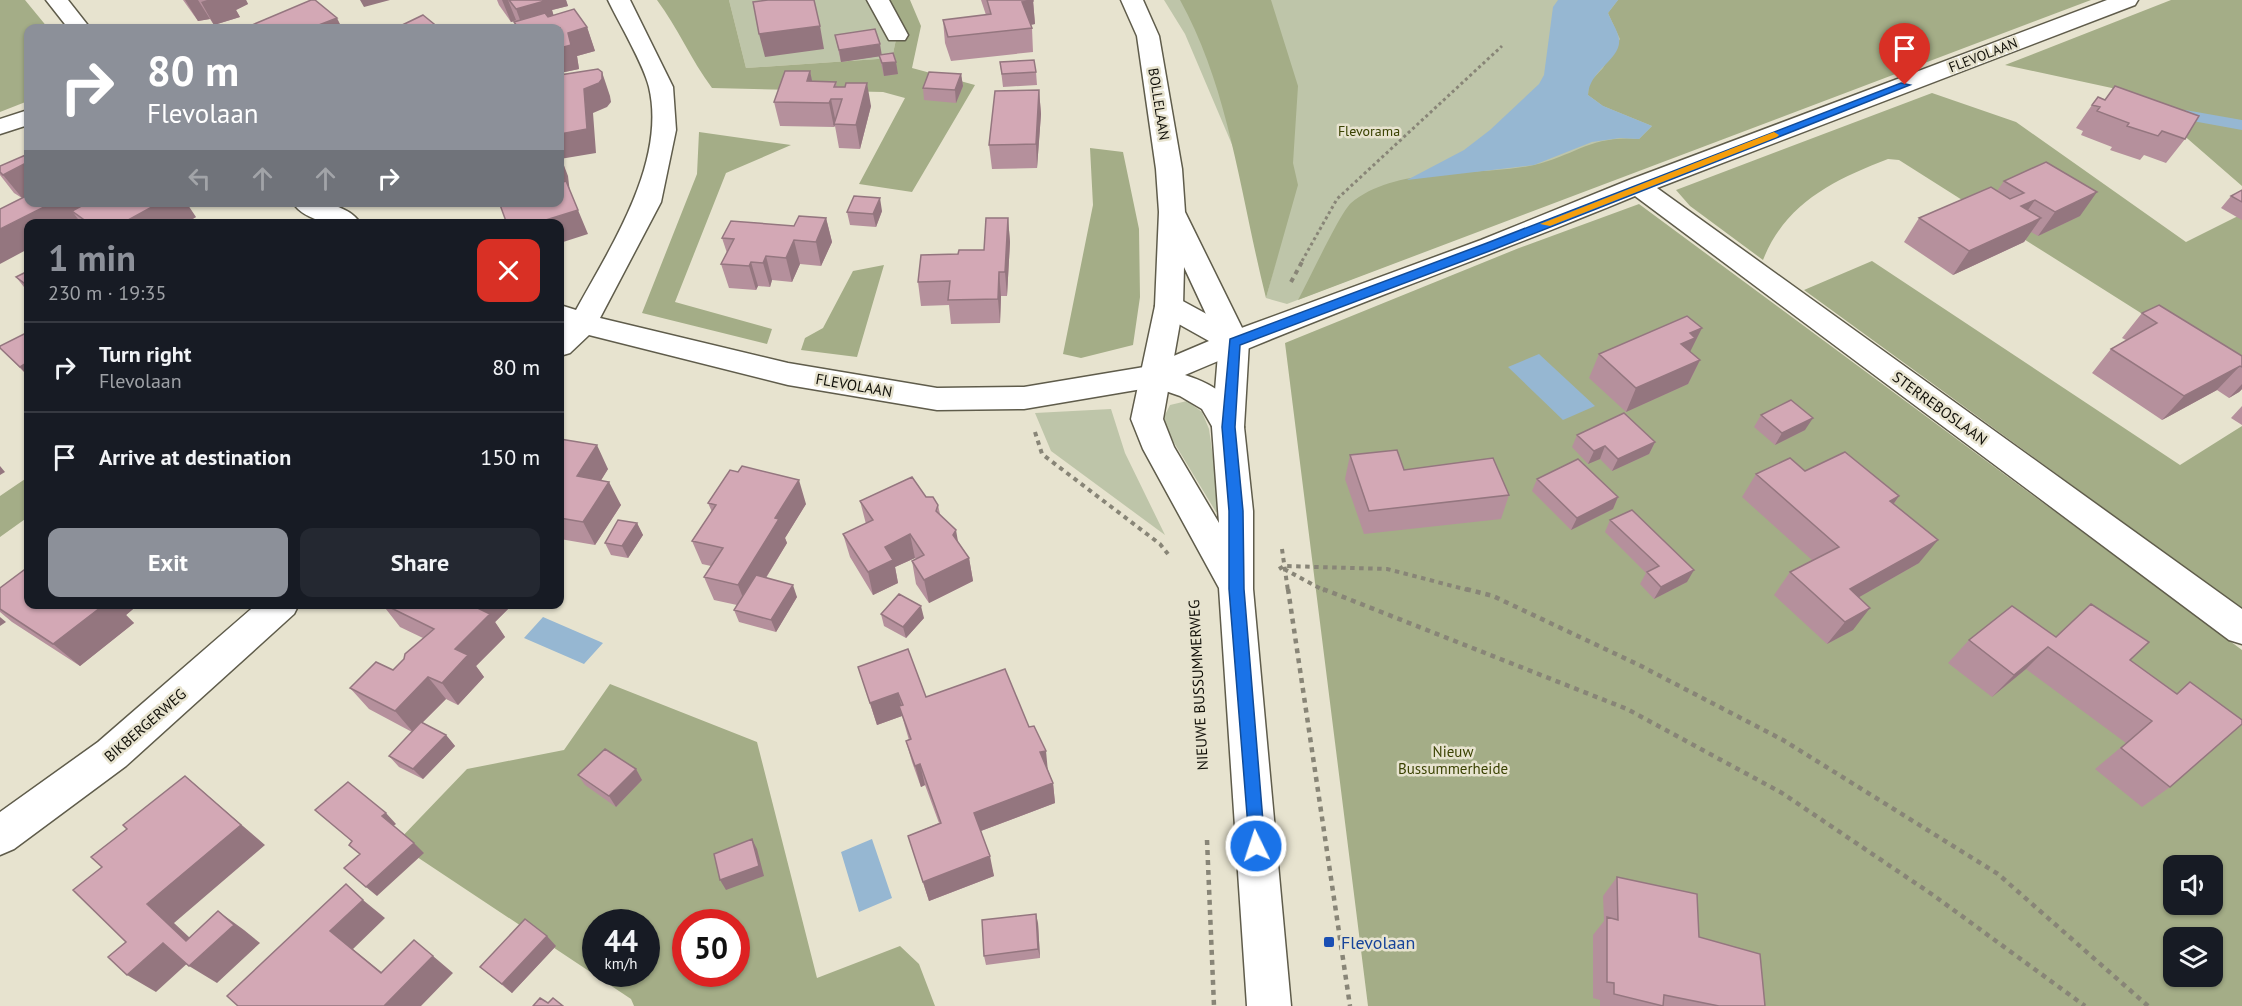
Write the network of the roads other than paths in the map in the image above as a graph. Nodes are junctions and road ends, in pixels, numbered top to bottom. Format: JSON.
{"nodes":[{"id":1,"x":57,"y":0,"type":"edge"},
{"id":2,"x":878,"y":0,"type":"edge"},
{"id":3,"x":1132,"y":0,"type":"edge"},
{"id":4,"x":2127,"y":0,"type":"edge"},
{"id":5,"x":621,"y":1,"type":"edge"},
{"id":6,"x":75,"y":24,"type":"edge"},
{"id":7,"x":897,"y":35,"type":"dead end"},
{"id":8,"x":24,"y":118,"type":"edge"},
{"id":9,"x":0,"y":127,"type":"edge"},
{"id":10,"x":1638,"y":186,"type":"junction"},
{"id":11,"x":315,"y":207,"type":"edge"},
{"id":12,"x":1172,"y":212,"type":"junction"},
{"id":13,"x":338,"y":219,"type":"edge"},
{"id":14,"x":1169,"y":306,"type":"junction"},
{"id":15,"x":571,"y":319,"type":"edge"},
{"id":16,"x":564,"y":336,"type":"edge"},
{"id":17,"x":1246,"y":337,"type":"junction"},
{"id":18,"x":1155,"y":376,"type":"junction"},
{"id":19,"x":1228,"y":427,"type":"junction"},
{"id":20,"x":1236,"y":589,"type":"junction"},
{"id":21,"x":276,"y":609,"type":"edge"},
{"id":22,"x":2242,"y":629,"type":"edge"},
{"id":23,"x":0,"y":836,"type":"edge"},
{"id":24,"x":1269,"y":1006,"type":"edge"}],
"edges":[{"from":1,"to":6,"type":"street"},
{"from":2,"to":7,"type":"street"},
{"from":3,"to":12,"type":"street","name":"BOLLELAAN"},
{"from":4,"to":10,"type":"street","name":"FLEVOLAAN"},
{"from":5,"to":15,"type":"street"},
{"from":8,"to":9,"type":"street"},
{"from":10,"to":17,"type":"street","name":"FLEVOLAAN"},
{"from":10,"to":22,"type":"street","name":"STERREBOSLAAN"},
{"from":11,"to":13,"type":"street"},
{"from":12,"to":14,"type":"street","name":"BOLLELAAN"},
{"from":12,"to":17,"type":"street","name":"BOLLELAAN"},
{"from":14,"to":17,"type":"street"},
{"from":14,"to":18,"type":"street","name":"BOLLELAAN"},
{"from":15,"to":16,"type":"street"},
{"from":15,"to":18,"type":"street","name":"FLEVOLAAN"},
{"from":17,"to":18,"type":"street","name":"FLEVOLAAN"},
{"from":17,"to":19,"type":"street"},
{"from":18,"to":19,"type":"street","name":"FLEVOLAAN"},
{"from":18,"to":20,"type":"street"},
{"from":19,"to":20,"type":"street"},
{"from":20,"to":24,"type":"street"},
{"from":21,"to":23,"type":"street","name":"BIKBERGERWEG"}]}
